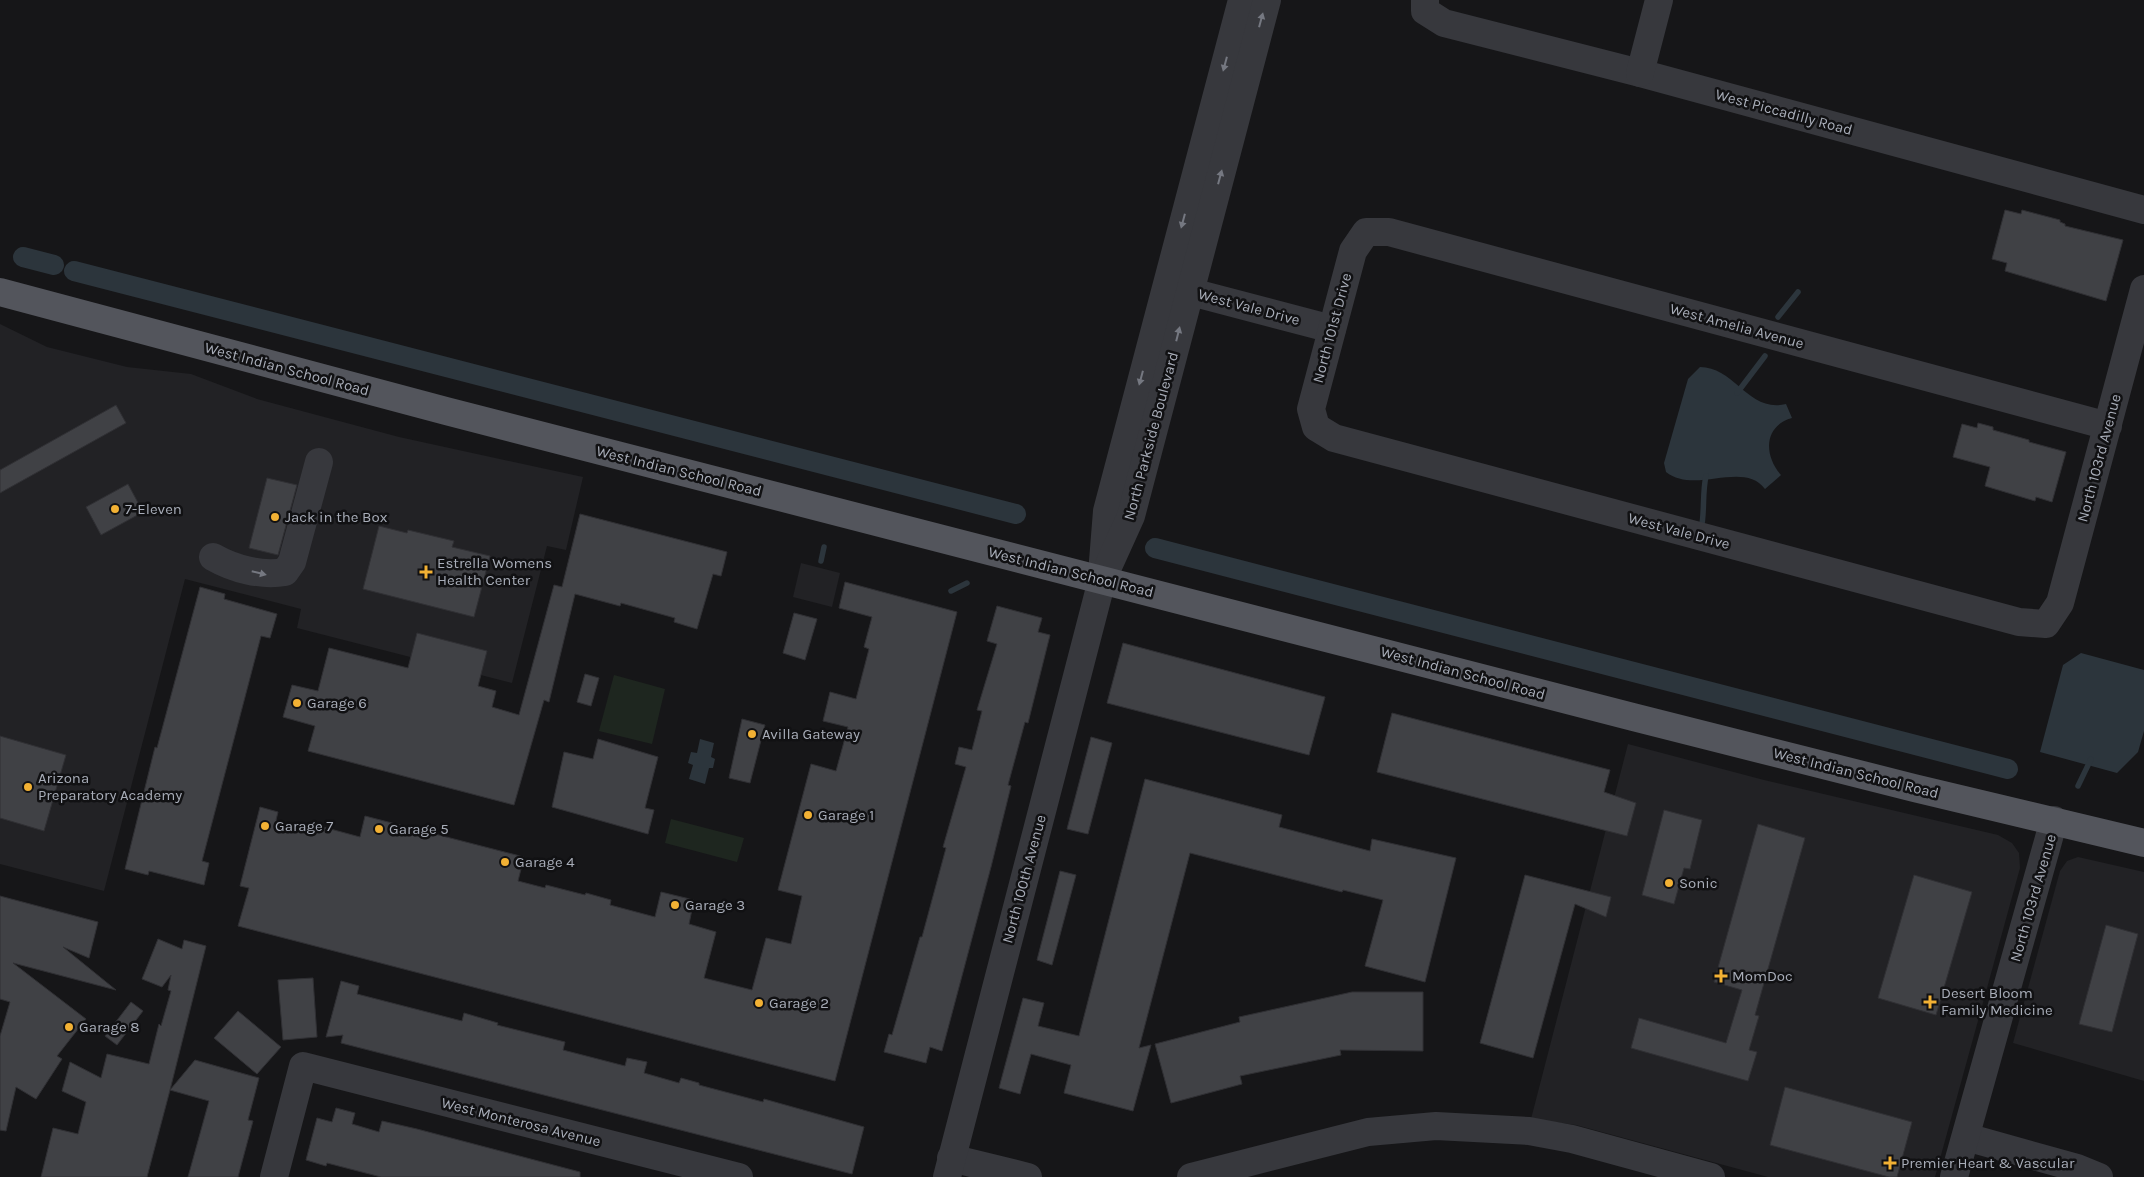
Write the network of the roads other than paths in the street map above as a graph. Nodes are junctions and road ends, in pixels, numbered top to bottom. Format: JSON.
{"nodes":[{"id":1,"x":1242,"y":0,"type":"edge"},
{"id":2,"x":1267,"y":0,"type":"edge"},
{"id":3,"x":1660,"y":0,"type":"edge"},
{"id":4,"x":1425,"y":5,"type":"edge"},
{"id":5,"x":1640,"y":73,"type":"junction"},
{"id":6,"x":2144,"y":210,"type":"edge"},
{"id":7,"x":1366,"y":232,"type":"joint"},
{"id":8,"x":1177,"y":288,"type":"junction"},
{"id":9,"x":2144,"y":289,"type":"edge"},
{"id":10,"x":0,"y":292,"type":"edge"},
{"id":11,"x":1332,"y":329,"type":"junction"},
{"id":12,"x":2108,"y":426,"type":"junction"},
{"id":13,"x":1316,"y":427,"type":"joint"},
{"id":14,"x":320,"y":462,"type":"dead end"},
{"id":15,"x":213,"y":558,"type":"dead end"},
{"id":16,"x":1102,"y":580,"type":"junction"},
{"id":17,"x":2046,"y":624,"type":"joint"},
{"id":18,"x":2054,"y":820,"type":"junction"},
{"id":19,"x":2144,"y":843,"type":"edge"},
{"id":20,"x":1966,"y":1137,"type":"junction"},
{"id":21,"x":949,"y":1168,"type":"edge"},
{"id":22,"x":274,"y":1177,"type":"edge"},
{"id":23,"x":739,"y":1177,"type":"edge"},
{"id":24,"x":1028,"y":1177,"type":"edge"},
{"id":25,"x":1191,"y":1177,"type":"edge"},
{"id":26,"x":1711,"y":1177,"type":"edge"},
{"id":27,"x":1954,"y":1177,"type":"edge"},
{"id":28,"x":2099,"y":1177,"type":"edge"}],
"edges":[{"from":1,"to":8,"type":"street","name":"North Parkside Boulevard","one_way":true},
{"from":8,"to":2,"type":"street","name":"North Parkside Boulevard","one_way":true},
{"from":3,"to":5,"type":"street"},
{"from":4,"to":5,"type":"street","name":"West Piccadilly Road"},
{"from":5,"to":6,"type":"street","name":"West Piccadilly Road"},
{"from":7,"to":11,"type":"street","name":"North 101st Drive"},
{"from":7,"to":12,"type":"street","name":"West Amelia Avenue"},
{"from":8,"to":11,"type":"street","name":"West Vale Drive"},
{"from":8,"to":16,"type":"street","name":"North Parkside Boulevard"},
{"from":9,"to":12,"type":"street","name":"North 103rd Avenue"},
{"from":10,"to":16,"type":"main road","name":"West Indian School Road"},
{"from":11,"to":13,"type":"street","name":"North 101st Drive"},
{"from":12,"to":17,"type":"street","name":"North 103rd Avenue"},
{"from":13,"to":17,"type":"street","name":"West Vale Drive"},
{"from":15,"to":14,"type":"street","one_way":true},
{"from":16,"to":18,"type":"main road","name":"West Indian School Road"},
{"from":16,"to":21,"type":"street","name":"North 100th Avenue"},
{"from":18,"to":19,"type":"main road","name":"West Indian School Road"},
{"from":18,"to":20,"type":"street","name":"North 103rd Avenue"},
{"from":20,"to":27,"type":"street","name":"North 103rd Avenue"},
{"from":20,"to":28,"type":"street"},
{"from":21,"to":24,"type":"street"},
{"from":22,"to":23,"type":"street","name":"West Monterosa Avenue"},
{"from":25,"to":26,"type":"street"}]}
